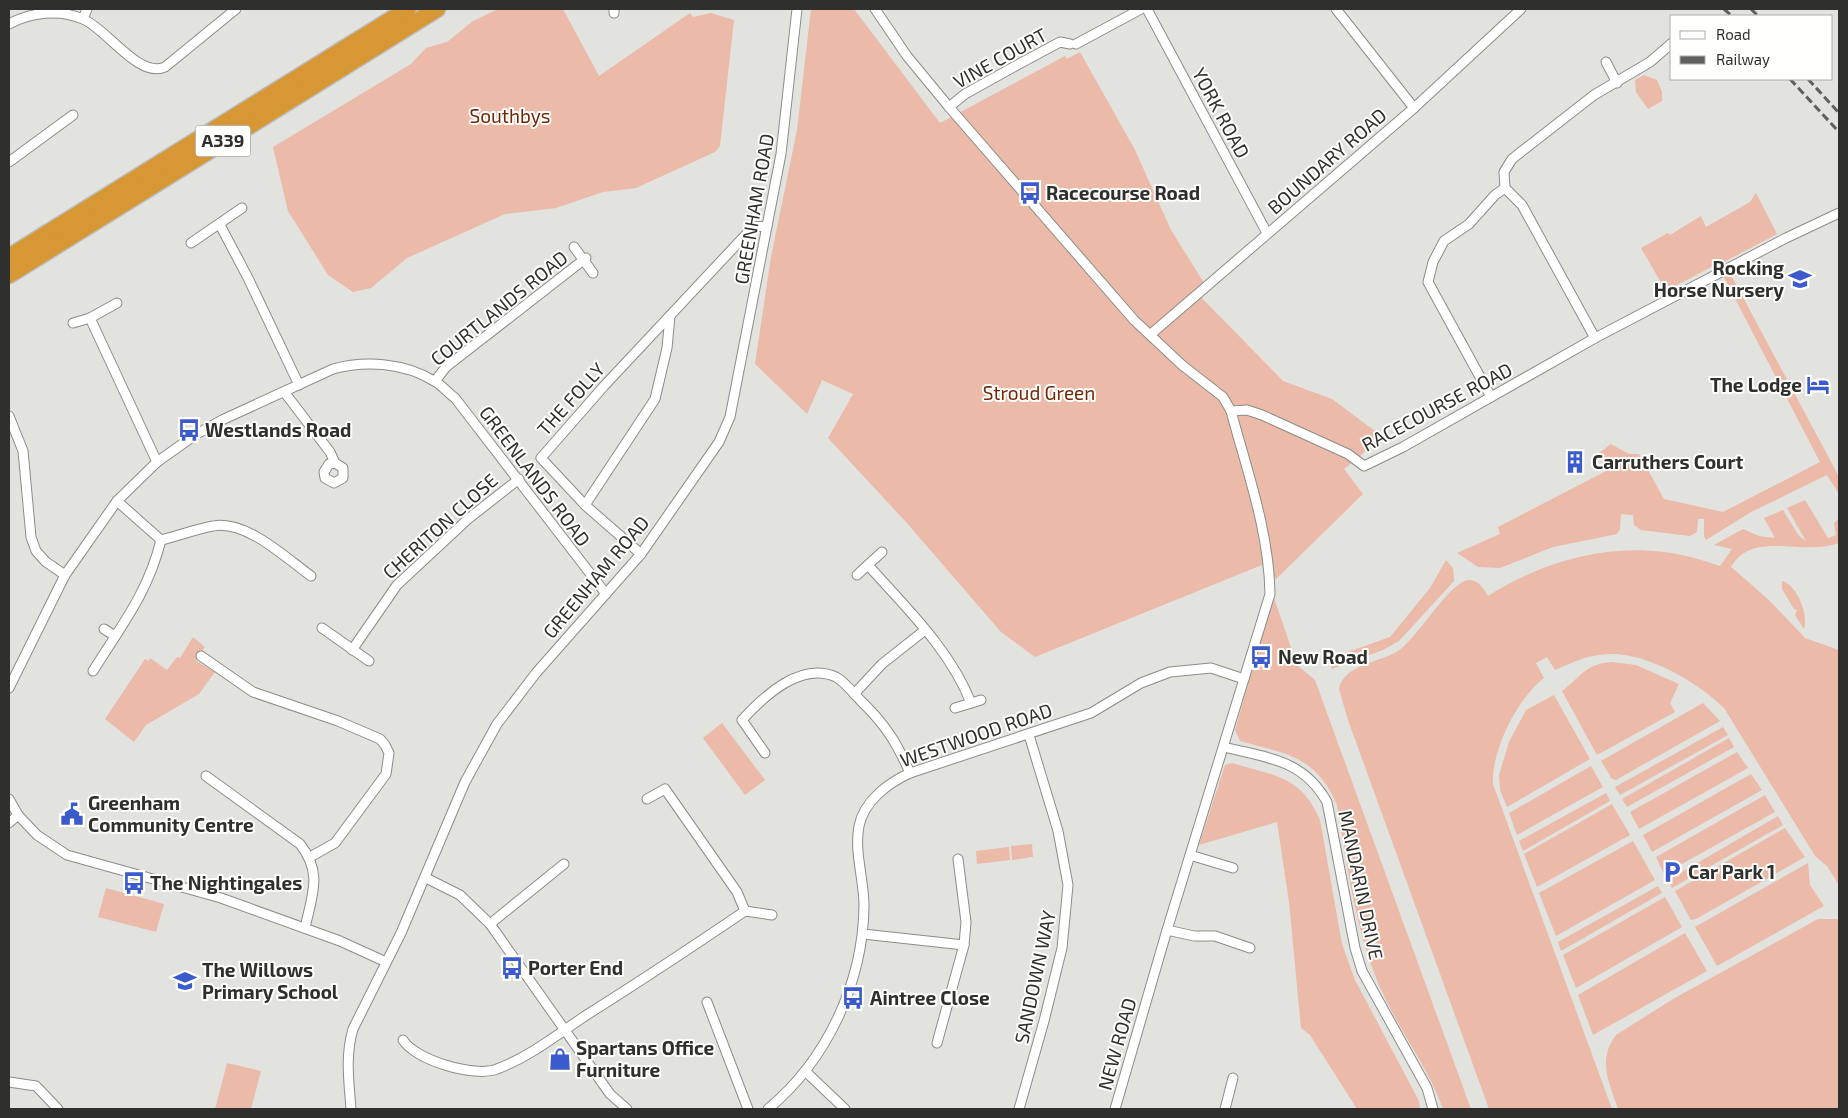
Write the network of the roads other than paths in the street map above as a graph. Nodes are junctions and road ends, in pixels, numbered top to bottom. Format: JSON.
{"nodes":[{"id":1,"x":87,"y":9,"type":"edge"},
{"id":2,"x":236,"y":9,"type":"edge"},
{"id":3,"x":408,"y":9,"type":"edge"},
{"id":4,"x":438,"y":9,"type":"edge"},
{"id":5,"x":797,"y":9,"type":"edge"},
{"id":6,"x":875,"y":9,"type":"edge"},
{"id":7,"x":1141,"y":9,"type":"edge"},
{"id":8,"x":1147,"y":9,"type":"edge"},
{"id":9,"x":1336,"y":9,"type":"edge"},
{"id":10,"x":1520,"y":9,"type":"edge"},
{"id":11,"x":83,"y":19,"type":"junction"},
{"id":12,"x":9,"y":24,"type":"edge"},
{"id":13,"x":1670,"y":45,"type":"edge"},
{"id":14,"x":1606,"y":62,"type":"dead end"},
{"id":15,"x":1617,"y":82,"type":"junction"},
{"id":16,"x":949,"y":107,"type":"junction"},
{"id":17,"x":1414,"y":108,"type":"junction"},
{"id":18,"x":73,"y":115,"type":"dead end"},
{"id":19,"x":9,"y":162,"type":"edge"},
{"id":20,"x":1506,"y":188,"type":"junction"},
{"id":21,"x":242,"y":208,"type":"dead end"},
{"id":22,"x":1839,"y":213,"type":"edge"},
{"id":23,"x":220,"y":225,"type":"junction"},
{"id":24,"x":767,"y":226,"type":"junction"},
{"id":25,"x":1267,"y":234,"type":"junction"},
{"id":26,"x":191,"y":243,"type":"dead end"},
{"id":27,"x":574,"y":247,"type":"dead end"},
{"id":28,"x":9,"y":257,"type":"edge"},
{"id":29,"x":585,"y":259,"type":"junction"},
{"id":30,"x":593,"y":273,"type":"dead end"},
{"id":31,"x":9,"y":275,"type":"edge"},
{"id":32,"x":117,"y":303,"type":"dead end"},
{"id":33,"x":670,"y":316,"type":"junction"},
{"id":34,"x":90,"y":318,"type":"junction"},
{"id":35,"x":74,"y":323,"type":"dead end"},
{"id":36,"x":1151,"y":334,"type":"junction"},
{"id":37,"x":1594,"y":338,"type":"junction"},
{"id":38,"x":435,"y":381,"type":"junction"},
{"id":39,"x":299,"y":386,"type":"junction"},
{"id":40,"x":285,"y":392,"type":"junction"},
{"id":41,"x":1491,"y":396,"type":"junction"},
{"id":42,"x":1231,"y":410,"type":"junction"},
{"id":43,"x":9,"y":416,"type":"edge"},
{"id":44,"x":157,"y":462,"type":"junction"},
{"id":45,"x":334,"y":462,"type":"dead end"},
{"id":46,"x":519,"y":479,"type":"junction"},
{"id":47,"x":117,"y":501,"type":"junction"},
{"id":48,"x":585,"y":505,"type":"junction"},
{"id":49,"x":161,"y":540,"type":"junction"},
{"id":50,"x":882,"y":552,"type":"dead end"},
{"id":51,"x":641,"y":554,"type":"junction"},
{"id":52,"x":868,"y":565,"type":"junction"},
{"id":53,"x":65,"y":575,"type":"junction"},
{"id":54,"x":857,"y":575,"type":"dead end"},
{"id":55,"x":311,"y":576,"type":"dead end"},
{"id":56,"x":606,"y":594,"type":"junction"},
{"id":57,"x":322,"y":628,"type":"dead end"},
{"id":58,"x":104,"y":629,"type":"dead end"},
{"id":59,"x":925,"y":630,"type":"junction"},
{"id":60,"x":115,"y":636,"type":"junction"},
{"id":61,"x":352,"y":650,"type":"junction"},
{"id":62,"x":201,"y":656,"type":"dead end"},
{"id":63,"x":369,"y":661,"type":"dead end"},
{"id":64,"x":93,"y":670,"type":"dead end"},
{"id":65,"x":1244,"y":679,"type":"junction"},
{"id":66,"x":9,"y":688,"type":"edge"},
{"id":67,"x":854,"y":694,"type":"junction"},
{"id":68,"x":982,"y":700,"type":"dead end"},
{"id":69,"x":971,"y":703,"type":"junction"},
{"id":70,"x":954,"y":708,"type":"dead end"},
{"id":71,"x":1029,"y":735,"type":"junction"},
{"id":72,"x":1224,"y":747,"type":"junction"},
{"id":73,"x":765,"y":753,"type":"dead end"},
{"id":74,"x":910,"y":773,"type":"junction"},
{"id":75,"x":206,"y":776,"type":"dead end"},
{"id":76,"x":9,"y":799,"type":"edge"},
{"id":77,"x":647,"y":799,"type":"dead end"},
{"id":78,"x":18,"y":814,"type":"junction"},
{"id":79,"x":9,"y":823,"type":"edge"},
{"id":80,"x":1190,"y":855,"type":"junction"},
{"id":81,"x":310,"y":857,"type":"junction"},
{"id":82,"x":958,"y":859,"type":"dead end"},
{"id":83,"x":564,"y":864,"type":"dead end"},
{"id":84,"x":1232,"y":868,"type":"dead end"},
{"id":85,"x":426,"y":878,"type":"junction"},
{"id":86,"x":745,"y":911,"type":"junction"},
{"id":87,"x":772,"y":915,"type":"dead end"},
{"id":88,"x":490,"y":924,"type":"junction"},
{"id":89,"x":305,"y":928,"type":"junction"},
{"id":90,"x":1167,"y":930,"type":"junction"},
{"id":91,"x":863,"y":934,"type":"junction"},
{"id":92,"x":964,"y":945,"type":"junction"},
{"id":93,"x":1250,"y":948,"type":"dead end"},
{"id":94,"x":386,"y":962,"type":"junction"},
{"id":95,"x":706,"y":1002,"type":"dead end"},
{"id":96,"x":566,"y":1029,"type":"junction"},
{"id":97,"x":403,"y":1040,"type":"dead end"},
{"id":98,"x":937,"y":1044,"type":"dead end"},
{"id":99,"x":805,"y":1071,"type":"junction"},
{"id":100,"x":1233,"y":1078,"type":"dead end"},
{"id":101,"x":9,"y":1082,"type":"edge"},
{"id":102,"x":58,"y":1109,"type":"edge"},
{"id":103,"x":351,"y":1109,"type":"edge"},
{"id":104,"x":627,"y":1109,"type":"edge"},
{"id":105,"x":748,"y":1109,"type":"edge"},
{"id":106,"x":768,"y":1109,"type":"edge"},
{"id":107,"x":845,"y":1109,"type":"edge"},
{"id":108,"x":1019,"y":1109,"type":"edge"},
{"id":109,"x":1115,"y":1109,"type":"edge"},
{"id":110,"x":1225,"y":1109,"type":"edge"},
{"id":111,"x":1433,"y":1109,"type":"edge"}],
"edges":[{"from":1,"to":11,"type":"street"},
{"from":2,"to":11,"type":"street"},
{"from":3,"to":28,"type":"highway","number":"A339"},
{"from":4,"to":31,"type":"highway","number":"A339"},
{"from":5,"to":24,"type":"street","name":"GREENHAM ROAD"},
{"from":6,"to":16,"type":"street"},
{"from":7,"to":16,"type":"street","name":"VINE COURT"},
{"from":8,"to":25,"type":"street","name":"YORK ROAD"},
{"from":9,"to":17,"type":"street"},
{"from":10,"to":17,"type":"street","name":"BOUNDARY ROAD"},
{"from":11,"to":12,"type":"street"},
{"from":13,"to":15,"type":"street"},
{"from":14,"to":15,"type":"street"},
{"from":15,"to":20,"type":"street"},
{"from":16,"to":36,"type":"street"},
{"from":17,"to":25,"type":"street","name":"BOUNDARY ROAD"},
{"from":18,"to":19,"type":"street"},
{"from":20,"to":37,"type":"street"},
{"from":20,"to":41,"type":"street"},
{"from":21,"to":23,"type":"street"},
{"from":22,"to":37,"type":"street","name":"RACECOURSE ROAD"},
{"from":23,"to":26,"type":"street"},
{"from":23,"to":39,"type":"street"},
{"from":24,"to":33,"type":"street","name":"THE FOLLY"},
{"from":24,"to":51,"type":"street","name":"GREENHAM ROAD"},
{"from":25,"to":36,"type":"street","name":"BOUNDARY ROAD"},
{"from":27,"to":29,"type":"street","name":"COURTLANDS ROAD"},
{"from":29,"to":30,"type":"street","name":"COURTLANDS ROAD"},
{"from":29,"to":38,"type":"street","name":"COURTLANDS ROAD"},
{"from":32,"to":34,"type":"street"},
{"from":33,"to":48,"type":"street"},
{"from":33,"to":48,"type":"street","name":"THE FOLLY"},
{"from":34,"to":35,"type":"street"},
{"from":34,"to":44,"type":"street"},
{"from":36,"to":42,"type":"street"},
{"from":37,"to":41,"type":"street","name":"RACECOURSE ROAD"},
{"from":38,"to":39,"type":"street"},
{"from":38,"to":46,"type":"street","name":"GREENLANDS ROAD"},
{"from":39,"to":40,"type":"street"},
{"from":40,"to":44,"type":"street"},
{"from":40,"to":45,"type":"street"},
{"from":41,"to":42,"type":"street","name":"RACECOURSE ROAD"},
{"from":42,"to":65,"type":"street","name":"NEW ROAD"},
{"from":43,"to":53,"type":"street"},
{"from":44,"to":47,"type":"street"},
{"from":46,"to":56,"type":"street","name":"GREENLANDS ROAD"},
{"from":46,"to":61,"type":"street","name":"CHERITON CLOSE"},
{"from":47,"to":49,"type":"street"},
{"from":47,"to":53,"type":"street"},
{"from":48,"to":51,"type":"street","name":"THE FOLLY"},
{"from":49,"to":55,"type":"street"},
{"from":49,"to":60,"type":"street"},
{"from":50,"to":52,"type":"street"},
{"from":51,"to":56,"type":"street","name":"GREENHAM ROAD"},
{"from":52,"to":54,"type":"street"},
{"from":52,"to":59,"type":"street"},
{"from":53,"to":66,"type":"street"},
{"from":56,"to":85,"type":"street","name":"GREENHAM ROAD"},
{"from":57,"to":61,"type":"street"},
{"from":58,"to":60,"type":"street"},
{"from":59,"to":67,"type":"street"},
{"from":59,"to":69,"type":"street"},
{"from":60,"to":64,"type":"street"},
{"from":61,"to":63,"type":"street"},
{"from":62,"to":81,"type":"street"},
{"from":65,"to":71,"type":"street","name":"WESTWOOD ROAD"},
{"from":65,"to":72,"type":"street","name":"NEW ROAD"},
{"from":67,"to":73,"type":"street"},
{"from":67,"to":74,"type":"street"},
{"from":68,"to":69,"type":"street"},
{"from":69,"to":70,"type":"street"},
{"from":71,"to":74,"type":"street","name":"WESTWOOD ROAD"},
{"from":71,"to":108,"type":"street","name":"SANDOWN WAY"},
{"from":72,"to":80,"type":"street","name":"NEW ROAD"},
{"from":72,"to":111,"type":"street","name":"MANDARIN DRIVE"},
{"from":74,"to":91,"type":"street","name":"WESTWOOD ROAD"},
{"from":75,"to":81,"type":"street"},
{"from":76,"to":78,"type":"street"},
{"from":77,"to":86,"type":"street"},
{"from":78,"to":79,"type":"street"},
{"from":78,"to":89,"type":"street"},
{"from":80,"to":84,"type":"street"},
{"from":80,"to":90,"type":"street","name":"NEW ROAD"},
{"from":81,"to":89,"type":"street"},
{"from":82,"to":92,"type":"street"},
{"from":83,"to":88,"type":"street"},
{"from":85,"to":88,"type":"street"},
{"from":85,"to":94,"type":"street","name":"GREENHAM ROAD"},
{"from":86,"to":87,"type":"street"},
{"from":86,"to":96,"type":"street"},
{"from":88,"to":96,"type":"street"},
{"from":89,"to":94,"type":"street"},
{"from":90,"to":93,"type":"street"},
{"from":90,"to":109,"type":"street","name":"NEW ROAD"},
{"from":91,"to":92,"type":"street"},
{"from":91,"to":99,"type":"street","name":"WESTWOOD ROAD"},
{"from":92,"to":98,"type":"street"},
{"from":94,"to":103,"type":"street","name":"GREENHAM ROAD"},
{"from":95,"to":105,"type":"street"},
{"from":96,"to":97,"type":"street"},
{"from":96,"to":104,"type":"street"},
{"from":99,"to":106,"type":"street","name":"WESTWOOD ROAD"},
{"from":99,"to":107,"type":"street"},
{"from":100,"to":110,"type":"street"},
{"from":101,"to":102,"type":"street"}]}
